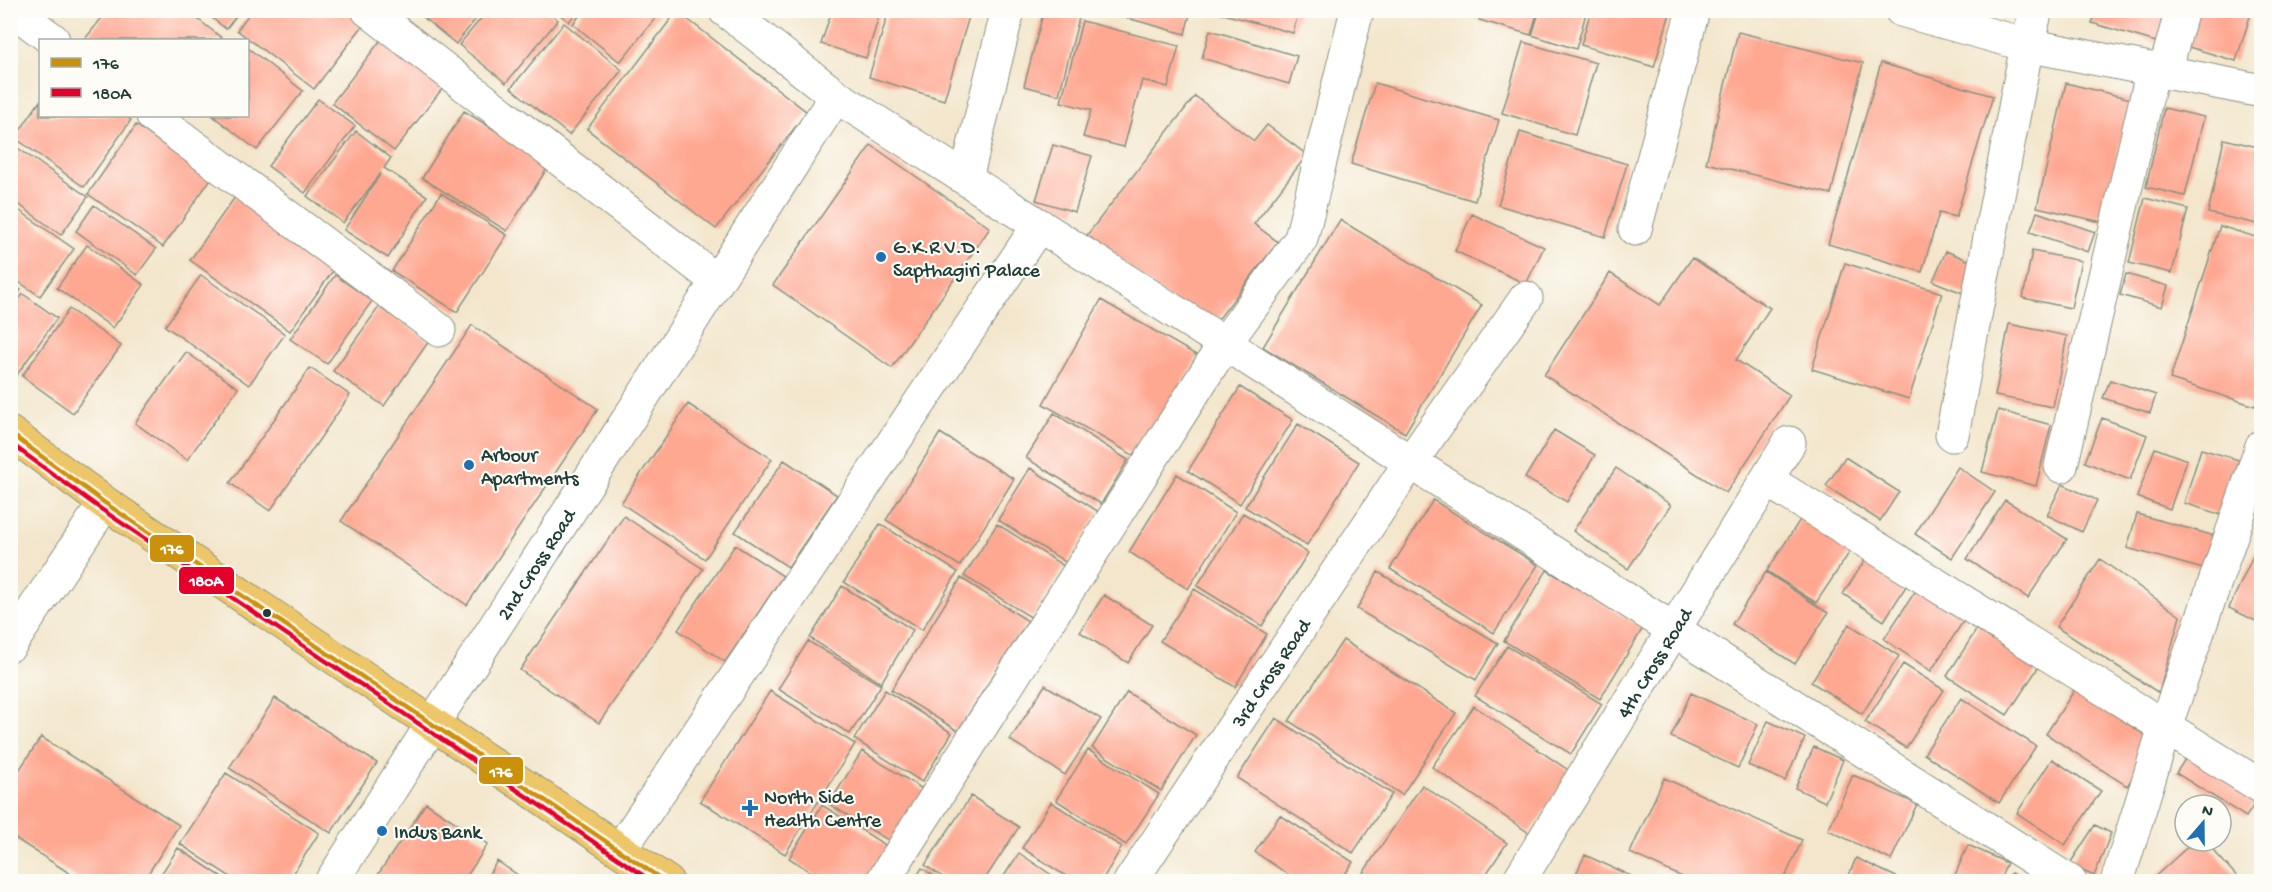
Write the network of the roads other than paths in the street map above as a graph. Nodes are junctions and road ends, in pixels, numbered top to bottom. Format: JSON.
{"nodes":[{"id":1,"x":368,"y":10,"type":"edge"},
{"id":2,"x":725,"y":10,"type":"edge"},
{"id":3,"x":1008,"y":10,"type":"edge"},
{"id":4,"x":1357,"y":10,"type":"edge"},
{"id":5,"x":1693,"y":10,"type":"edge"},
{"id":6,"x":1901,"y":10,"type":"edge"},
{"id":7,"x":2036,"y":10,"type":"edge"},
{"id":8,"x":2182,"y":10,"type":"edge"},
{"id":9,"x":16,"y":16,"type":"edge"},
{"id":10,"x":51,"y":39,"type":"edge"},
{"id":11,"x":2027,"y":45,"type":"junction"},
{"id":12,"x":2159,"y":70,"type":"junction"},
{"id":13,"x":2262,"y":92,"type":"edge"},
{"id":14,"x":836,"y":96,"type":"junction"},
{"id":15,"x":154,"y":117,"type":"edge"},
{"id":16,"x":966,"y":178,"type":"junction"},
{"id":17,"x":1039,"y":225,"type":"junction"},
{"id":18,"x":1635,"y":229,"type":"dead end"},
{"id":19,"x":717,"y":281,"type":"junction"},
{"id":20,"x":1526,"y":298,"type":"dead end"},
{"id":21,"x":439,"y":330,"type":"dead end"},
{"id":22,"x":1225,"y":343,"type":"junction"},
{"id":23,"x":10,"y":433,"type":"edge"},
{"id":24,"x":1952,"y":435,"type":"dead end"},
{"id":25,"x":1789,"y":443,"type":"dead end"},
{"id":26,"x":2262,"y":446,"type":"edge"},
{"id":27,"x":1410,"y":463,"type":"junction"},
{"id":28,"x":2061,"y":466,"type":"dead end"},
{"id":29,"x":1767,"y":480,"type":"junction"},
{"id":30,"x":105,"y":502,"type":"junction"},
{"id":31,"x":1674,"y":629,"type":"junction"},
{"id":32,"x":10,"y":645,"type":"edge"},
{"id":33,"x":433,"y":723,"type":"junction"},
{"id":34,"x":2165,"y":727,"type":"junction"},
{"id":35,"x":2262,"y":787,"type":"edge"},
{"id":36,"x":620,"y":850,"type":"junction"},
{"id":37,"x":332,"y":882,"type":"edge"},
{"id":38,"x":667,"y":882,"type":"edge"},
{"id":39,"x":882,"y":882,"type":"edge"},
{"id":40,"x":1131,"y":882,"type":"edge"},
{"id":41,"x":1518,"y":882,"type":"edge"},
{"id":42,"x":2070,"y":882,"type":"edge"},
{"id":43,"x":2117,"y":882,"type":"edge"}],
"edges":[{"from":1,"to":19,"type":"street"},
{"from":2,"to":14,"type":"street"},
{"from":3,"to":16,"type":"street"},
{"from":4,"to":22,"type":"street"},
{"from":5,"to":18,"type":"street"},
{"from":6,"to":11,"type":"street"},
{"from":7,"to":11,"type":"street"},
{"from":8,"to":12,"type":"street"},
{"from":9,"to":10,"type":"street"},
{"from":11,"to":12,"type":"street"},
{"from":11,"to":24,"type":"street"},
{"from":12,"to":13,"type":"street"},
{"from":12,"to":28,"type":"street"},
{"from":14,"to":16,"type":"street"},
{"from":14,"to":19,"type":"street","name":"2nd Cross Road"},
{"from":15,"to":21,"type":"street"},
{"from":16,"to":17,"type":"street"},
{"from":17,"to":22,"type":"street"},
{"from":17,"to":36,"type":"street"},
{"from":19,"to":33,"type":"street","name":"2nd Cross Road"},
{"from":20,"to":27,"type":"street","name":"3rd Cross Road"},
{"from":22,"to":27,"type":"street"},
{"from":22,"to":39,"type":"street"},
{"from":23,"to":30,"type":"main road"},
{"from":25,"to":29,"type":"street","name":"4th Cross Road"},
{"from":26,"to":34,"type":"street"},
{"from":27,"to":31,"type":"street"},
{"from":27,"to":40,"type":"street","name":"3rd Cross Road"},
{"from":29,"to":31,"type":"street","name":"4th Cross Road"},
{"from":29,"to":34,"type":"street"},
{"from":30,"to":32,"type":"street"},
{"from":30,"to":33,"type":"main road"},
{"from":31,"to":41,"type":"street","name":"4th Cross Road"},
{"from":31,"to":42,"type":"street"},
{"from":33,"to":36,"type":"main road"},
{"from":33,"to":37,"type":"street","name":"2nd Cross Road"},
{"from":34,"to":35,"type":"street"},
{"from":34,"to":43,"type":"street"},
{"from":36,"to":38,"type":"main road"}]}
